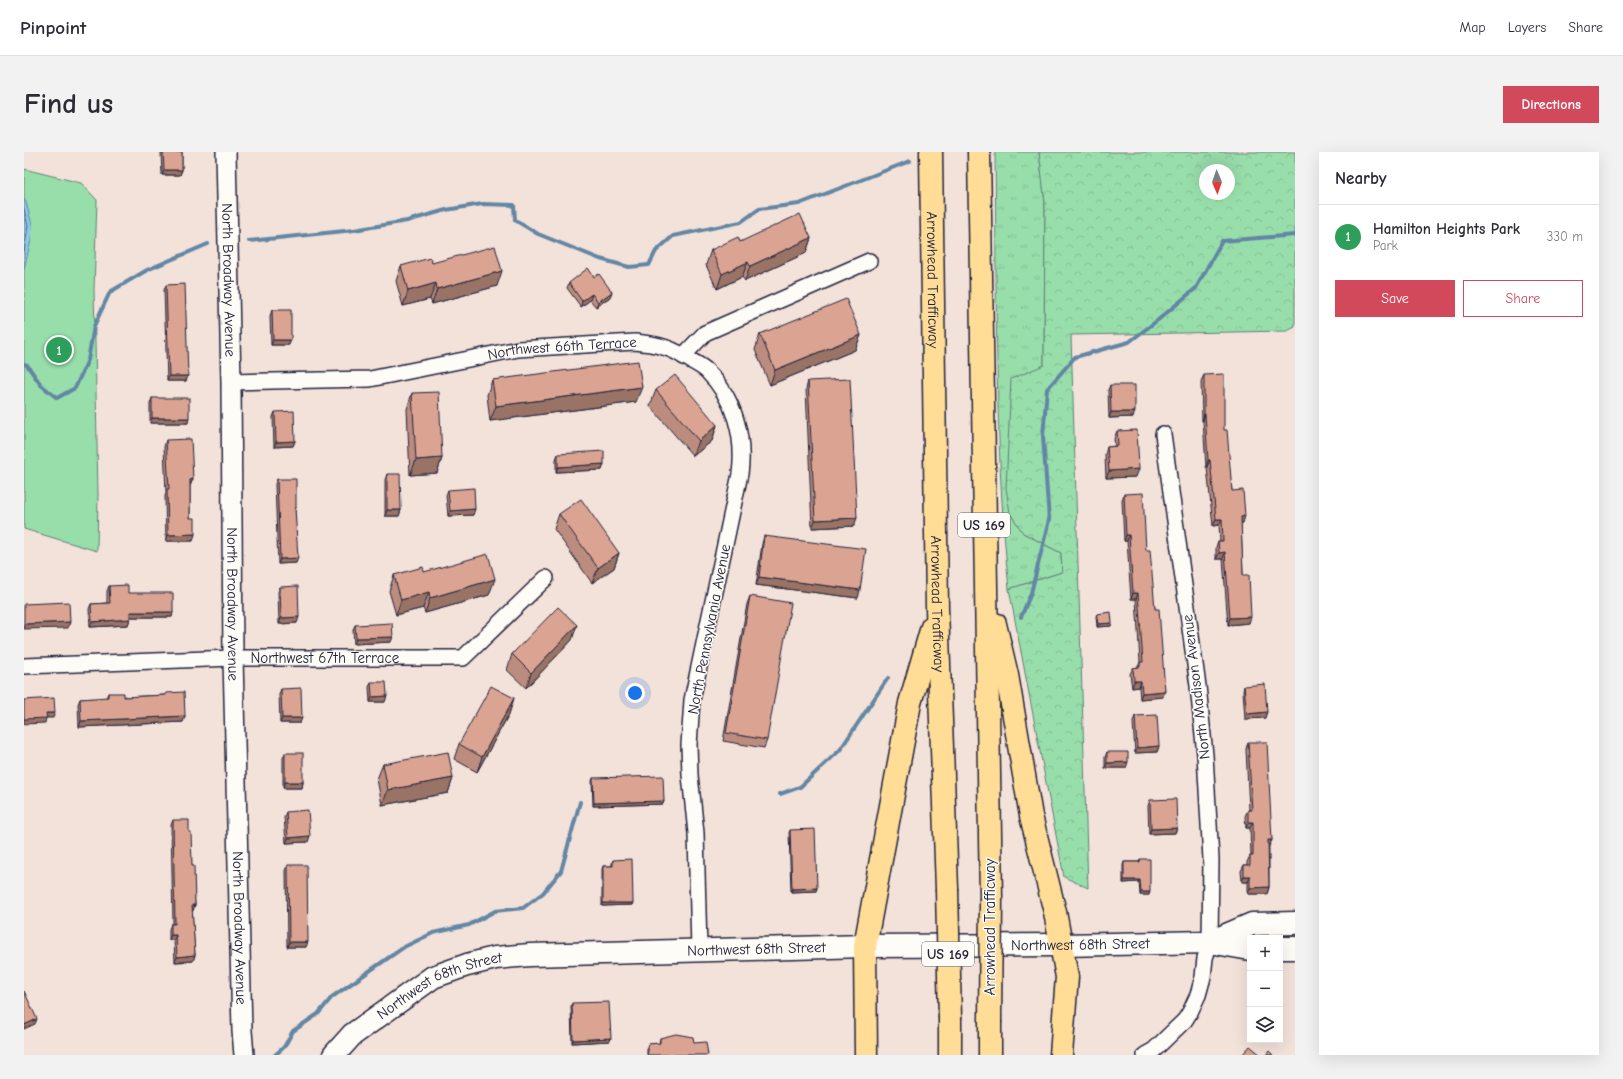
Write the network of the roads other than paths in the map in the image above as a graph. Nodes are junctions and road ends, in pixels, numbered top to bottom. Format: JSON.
{"nodes":[{"id":1,"x":226,"y":152,"type":"edge"},
{"id":2,"x":931,"y":152,"type":"edge"},
{"id":3,"x":979,"y":152,"type":"edge"},
{"id":4,"x":869,"y":261,"type":"dead end"},
{"id":5,"x":683,"y":356,"type":"junction"},
{"id":6,"x":231,"y":382,"type":"junction"},
{"id":7,"x":1163,"y":434,"type":"dead end"},
{"id":8,"x":546,"y":578,"type":"dead end"},
{"id":9,"x":985,"y":578,"type":"junction"},
{"id":10,"x":937,"y":608,"type":"junction"},
{"id":11,"x":233,"y":658,"type":"junction"},
{"id":12,"x":24,"y":666,"type":"edge"},
{"id":13,"x":1295,"y":923,"type":"edge"},
{"id":14,"x":1210,"y":942,"type":"junction"},
{"id":15,"x":1062,"y":945,"type":"junction"},
{"id":16,"x":865,"y":946,"type":"junction"},
{"id":17,"x":1247,"y":948,"type":"edge"},
{"id":18,"x":1283,"y":948,"type":"edge"},
{"id":19,"x":1295,"y":948,"type":"edge"},
{"id":20,"x":699,"y":950,"type":"junction"},
{"id":21,"x":244,"y":1055,"type":"edge"},
{"id":22,"x":334,"y":1055,"type":"edge"},
{"id":23,"x":866,"y":1055,"type":"edge"},
{"id":24,"x":950,"y":1055,"type":"edge"},
{"id":25,"x":990,"y":1055,"type":"edge"},
{"id":26,"x":1060,"y":1055,"type":"edge"},
{"id":27,"x":1145,"y":1055,"type":"edge"}],
"edges":[{"from":1,"to":6,"type":"street","name":"North Broadway Avenue"},
{"from":2,"to":10,"type":"highway","name":"Arrowhead Trafficway","number":"US 169"},
{"from":3,"to":9,"type":"highway","name":"Arrowhead Trafficway","number":"US 169"},
{"from":4,"to":5,"type":"street"},
{"from":5,"to":6,"type":"street","name":"Northwest 66th Terrace"},
{"from":5,"to":20,"type":"street","name":"North Pennsylvania Avenue"},
{"from":6,"to":11,"type":"street","name":"North Broadway Avenue"},
{"from":7,"to":14,"type":"street","name":"North Madison Avenue"},
{"from":8,"to":11,"type":"street","name":"Northwest 67th Terrace"},
{"from":9,"to":15,"type":"highway"},
{"from":9,"to":25,"type":"highway","name":"Arrowhead Trafficway","number":"US 169","bridge":true},
{"from":10,"to":16,"type":"highway"},
{"from":10,"to":24,"type":"highway","name":"Arrowhead Trafficway","number":"US 169","bridge":true},
{"from":11,"to":12,"type":"street","name":"Northwest 67th Terrace"},
{"from":11,"to":21,"type":"street","name":"North Broadway Avenue"},
{"from":13,"to":14,"type":"main road","name":"Northwest 68th Street"},
{"from":14,"to":15,"type":"main road","name":"Northwest 68th Street"},
{"from":14,"to":17,"type":"main road","name":"Northwest 68th Street"},
{"from":14,"to":27,"type":"street","name":"North Madison Avenue"},
{"from":15,"to":16,"type":"main road","name":"Northwest 68th Street"},
{"from":15,"to":26,"type":"highway"},
{"from":16,"to":20,"type":"main road","name":"Northwest 68th Street"},
{"from":16,"to":23,"type":"highway"},
{"from":18,"to":19,"type":"main road"},
{"from":20,"to":22,"type":"main road","name":"Northwest 68th Street"}]}
